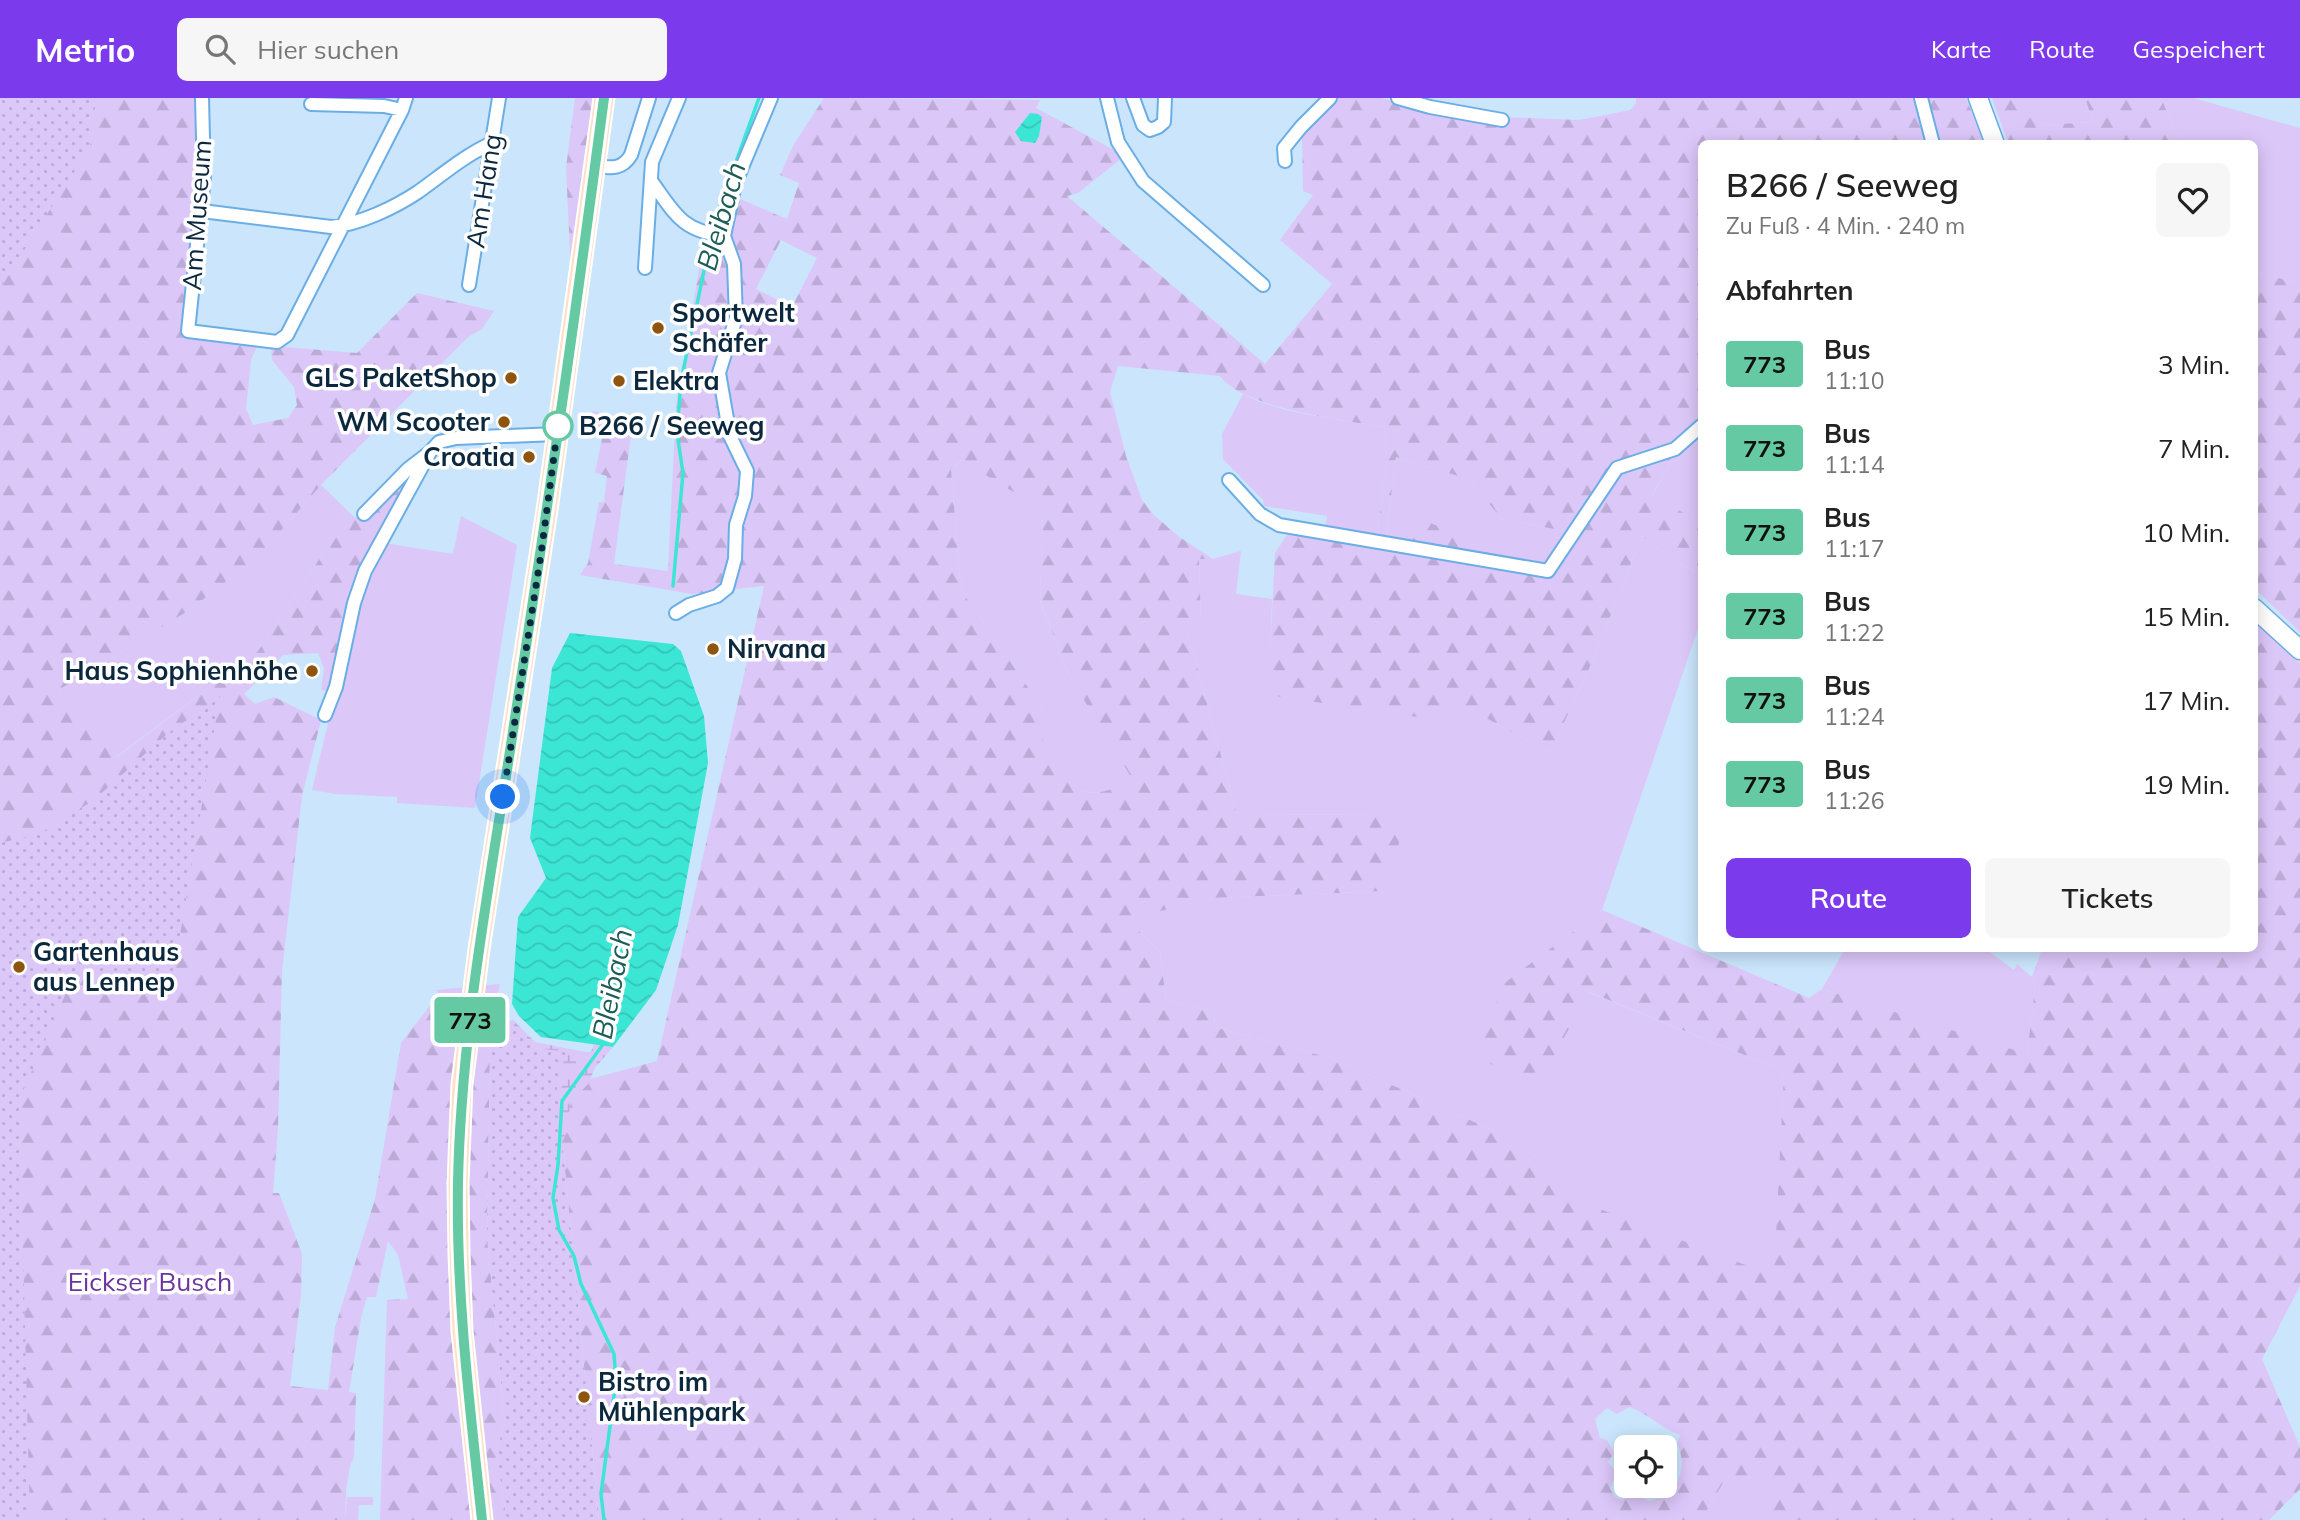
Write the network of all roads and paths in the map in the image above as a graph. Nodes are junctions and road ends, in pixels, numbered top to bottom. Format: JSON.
{"nodes":[{"id":1,"x":201,"y":98,"type":"edge"},
{"id":2,"x":499,"y":98,"type":"edge"},
{"id":3,"x":604,"y":98,"type":"edge"},
{"id":4,"x":649,"y":98,"type":"edge"},
{"id":5,"x":679,"y":98,"type":"edge"},
{"id":6,"x":771,"y":98,"type":"edge"},
{"id":7,"x":1107,"y":98,"type":"edge"},
{"id":8,"x":1133,"y":98,"type":"edge"},
{"id":9,"x":1165,"y":98,"type":"edge"},
{"id":10,"x":1330,"y":98,"type":"edge"},
{"id":11,"x":1398,"y":98,"type":"edge"},
{"id":12,"x":1921,"y":98,"type":"edge"},
{"id":13,"x":1978,"y":98,"type":"edge"},
{"id":14,"x":311,"y":104,"type":"dead end"},
{"id":15,"x":404,"y":104,"type":"edge"},
{"id":16,"x":1502,"y":120,"type":"dead end"},
{"id":17,"x":1933,"y":140,"type":"edge"},
{"id":18,"x":1994,"y":140,"type":"edge"},
{"id":19,"x":492,"y":143,"type":"junction"},
{"id":20,"x":1285,"y":161,"type":"dead end"},
{"id":21,"x":595,"y":166,"type":"junction"},
{"id":22,"x":652,"y":182,"type":"junction"},
{"id":23,"x":210,"y":212,"type":"dead end"},
{"id":24,"x":344,"y":226,"type":"junction"},
{"id":25,"x":716,"y":235,"type":"junction"},
{"id":26,"x":645,"y":268,"type":"dead end"},
{"id":27,"x":469,"y":285,"type":"dead end"},
{"id":28,"x":1264,"y":285,"type":"dead end"},
{"id":29,"x":1698,"y":429,"type":"edge"},
{"id":30,"x":557,"y":434,"type":"junction"},
{"id":31,"x":430,"y":452,"type":"junction"},
{"id":32,"x":1229,"y":480,"type":"dead end"},
{"id":33,"x":364,"y":514,"type":"dead end"},
{"id":34,"x":2258,"y":612,"type":"edge"},
{"id":35,"x":676,"y":613,"type":"dead end"},
{"id":36,"x":2300,"y":650,"type":"edge"},
{"id":37,"x":325,"y":715,"type":"dead end"},
{"id":38,"x":482,"y":1520,"type":"edge"}],
"edges":[{"from":1,"to":24,"type":"street","name":"Am Museum"},
{"from":2,"to":19,"type":"street","name":"Am Hang"},
{"from":3,"to":21,"type":"main road"},
{"from":4,"to":21,"type":"street"},
{"from":5,"to":22,"type":"street"},
{"from":6,"to":25,"type":"street"},
{"from":7,"to":28,"type":"street"},
{"from":8,"to":9,"type":"street"},
{"from":10,"to":20,"type":"street"},
{"from":11,"to":16,"type":"street"},
{"from":12,"to":17,"type":"street"},
{"from":13,"to":18,"type":"street"},
{"from":14,"to":15,"type":"street"},
{"from":15,"to":24,"type":"street"},
{"from":19,"to":24,"type":"street"},
{"from":19,"to":27,"type":"street","name":"Am Hang"},
{"from":21,"to":30,"type":"main road"},
{"from":22,"to":25,"type":"street"},
{"from":22,"to":26,"type":"street"},
{"from":23,"to":24,"type":"street"},
{"from":25,"to":35,"type":"street"},
{"from":29,"to":32,"type":"street"},
{"from":30,"to":31,"type":"street"},
{"from":30,"to":38,"type":"main road"},
{"from":31,"to":33,"type":"street"},
{"from":31,"to":37,"type":"street"},
{"from":34,"to":36,"type":"street"}]}
